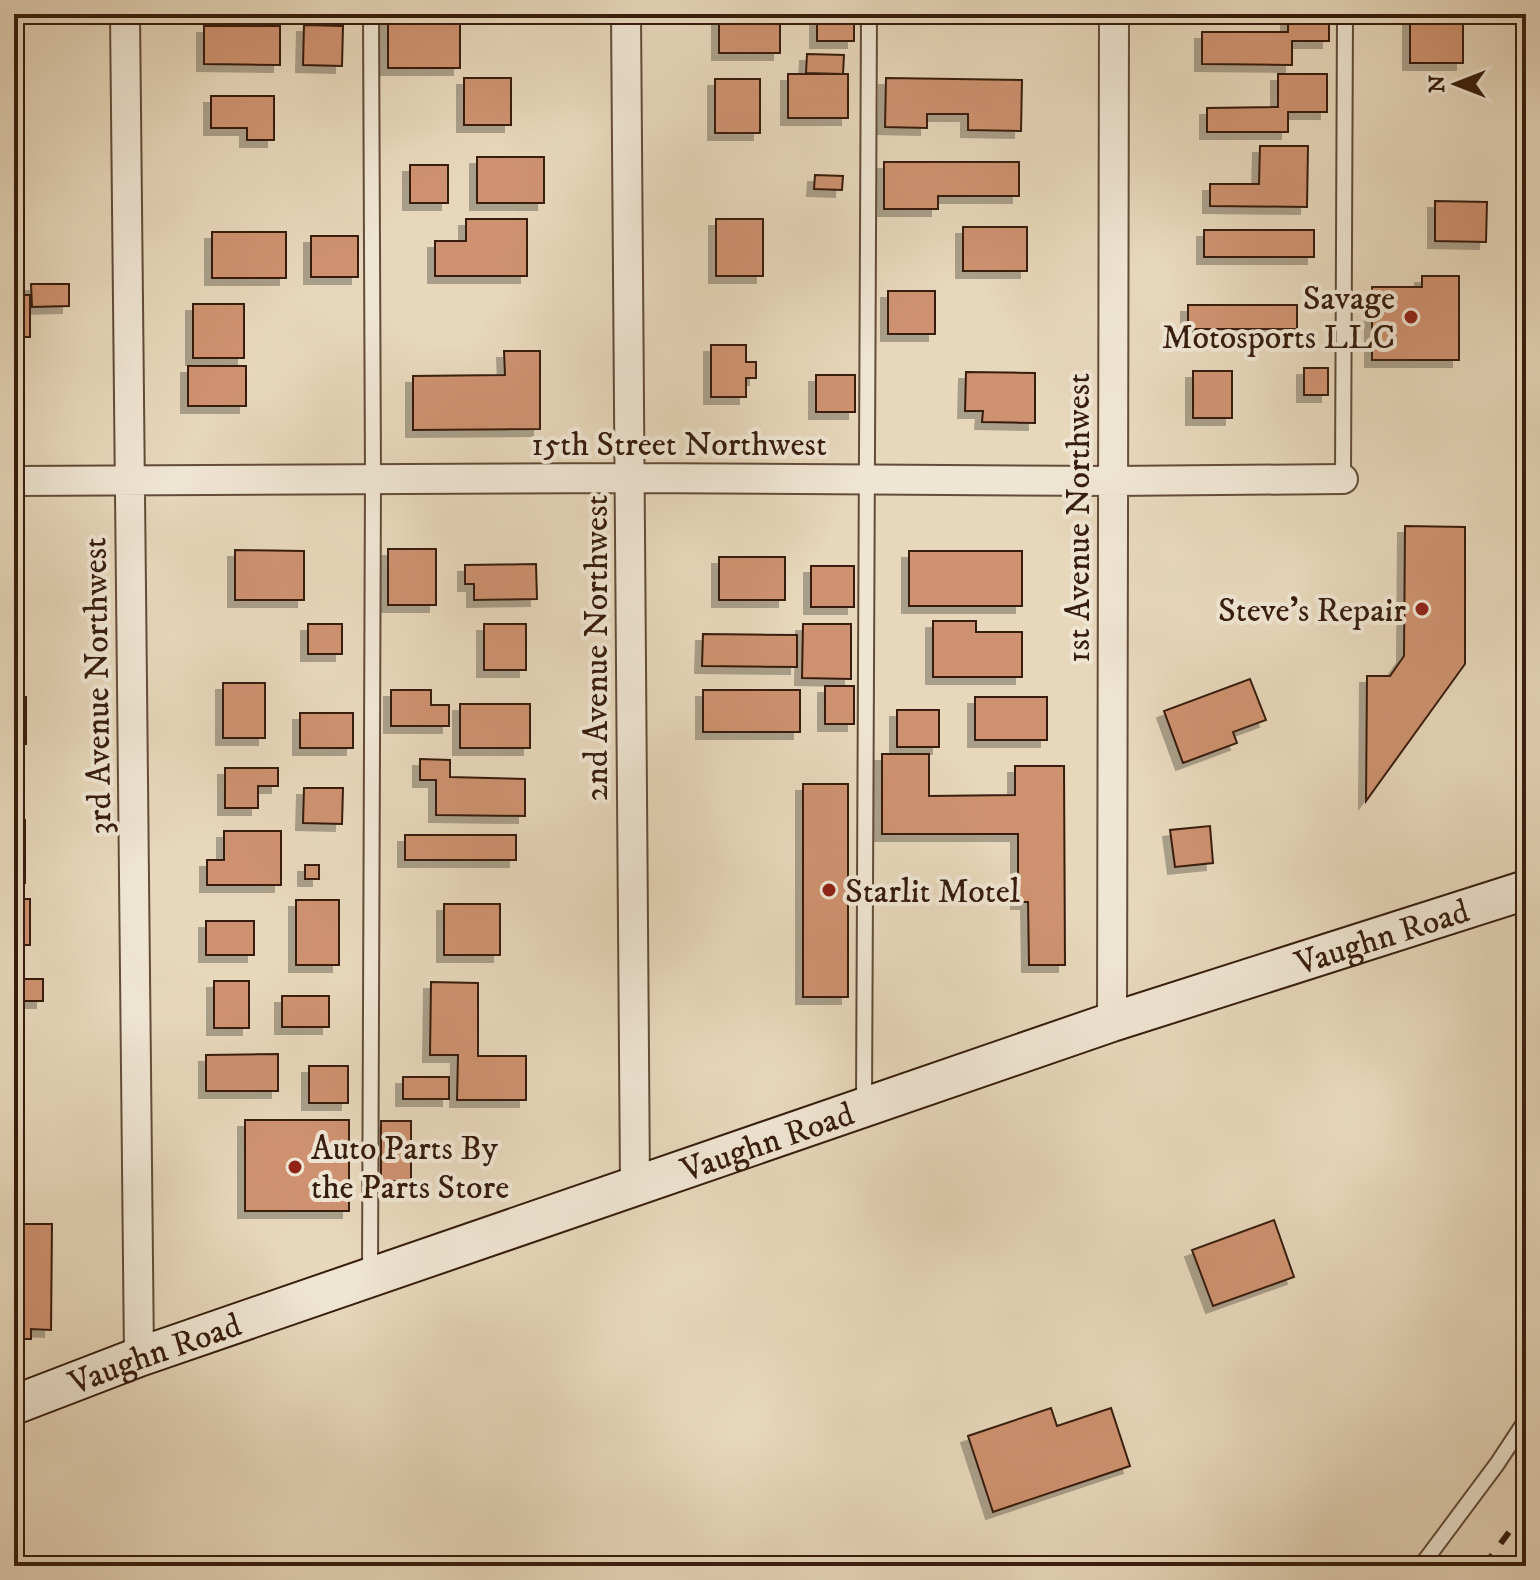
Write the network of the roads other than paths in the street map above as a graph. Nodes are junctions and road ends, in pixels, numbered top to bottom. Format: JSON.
{"nodes":[{"id":1,"x":125,"y":14,"type":"edge"},
{"id":2,"x":371,"y":14,"type":"edge"},
{"id":3,"x":626,"y":14,"type":"edge"},
{"id":4,"x":869,"y":14,"type":"edge"},
{"id":5,"x":1114,"y":14,"type":"edge"},
{"id":6,"x":1345,"y":14,"type":"edge"},
{"id":7,"x":630,"y":478,"type":"junction"},
{"id":8,"x":1343,"y":479,"type":"joint"},
{"id":9,"x":373,"y":480,"type":"junction"},
{"id":10,"x":869,"y":480,"type":"junction"},
{"id":11,"x":14,"y":481,"type":"edge"},
{"id":12,"x":130,"y":481,"type":"junction"},
{"id":13,"x":1113,"y":481,"type":"junction"},
{"id":14,"x":1526,"y":890,"type":"edge"},
{"id":15,"x":1112,"y":1022,"type":"junction"},
{"id":16,"x":864,"y":1106,"type":"junction"},
{"id":17,"x":635,"y":1185,"type":"junction"},
{"id":18,"x":370,"y":1277,"type":"junction"},
{"id":19,"x":139,"y":1357,"type":"junction"},
{"id":20,"x":14,"y":1405,"type":"edge"},
{"id":21,"x":1526,"y":1420,"type":"edge"},
{"id":22,"x":1421,"y":1566,"type":"edge"}],
"edges":[{"from":1,"to":12,"type":"street","name":"3rd Avenue Northwest"},
{"from":2,"to":9,"type":"lane"},
{"from":3,"to":7,"type":"street","name":"2nd Avenue Northwest"},
{"from":4,"to":10,"type":"lane"},
{"from":5,"to":13,"type":"street","name":"1st Avenue Northwest"},
{"from":6,"to":8,"type":"lane"},
{"from":7,"to":9,"type":"street","name":"15th Street Northwest"},
{"from":7,"to":10,"type":"street","name":"15th Street Northwest"},
{"from":7,"to":17,"type":"street","name":"2nd Avenue Northwest"},
{"from":8,"to":13,"type":"street","name":"15th Street Northwest"},
{"from":9,"to":12,"type":"street","name":"15th Street Northwest"},
{"from":9,"to":18,"type":"lane"},
{"from":10,"to":13,"type":"street","name":"15th Street Northwest"},
{"from":10,"to":16,"type":"lane"},
{"from":11,"to":12,"type":"street","name":"15th Street Northwest"},
{"from":12,"to":19,"type":"street","name":"3rd Avenue Northwest"},
{"from":13,"to":15,"type":"street","name":"1st Avenue Northwest"},
{"from":14,"to":15,"type":"main road","name":"Vaughn Road"},
{"from":15,"to":16,"type":"main road","name":"Vaughn Road"},
{"from":16,"to":17,"type":"main road","name":"Vaughn Road"},
{"from":17,"to":18,"type":"main road","name":"Vaughn Road"},
{"from":18,"to":19,"type":"main road","name":"Vaughn Road"},
{"from":19,"to":20,"type":"main road","name":"Vaughn Road"},
{"from":21,"to":22,"type":"lane"}]}
